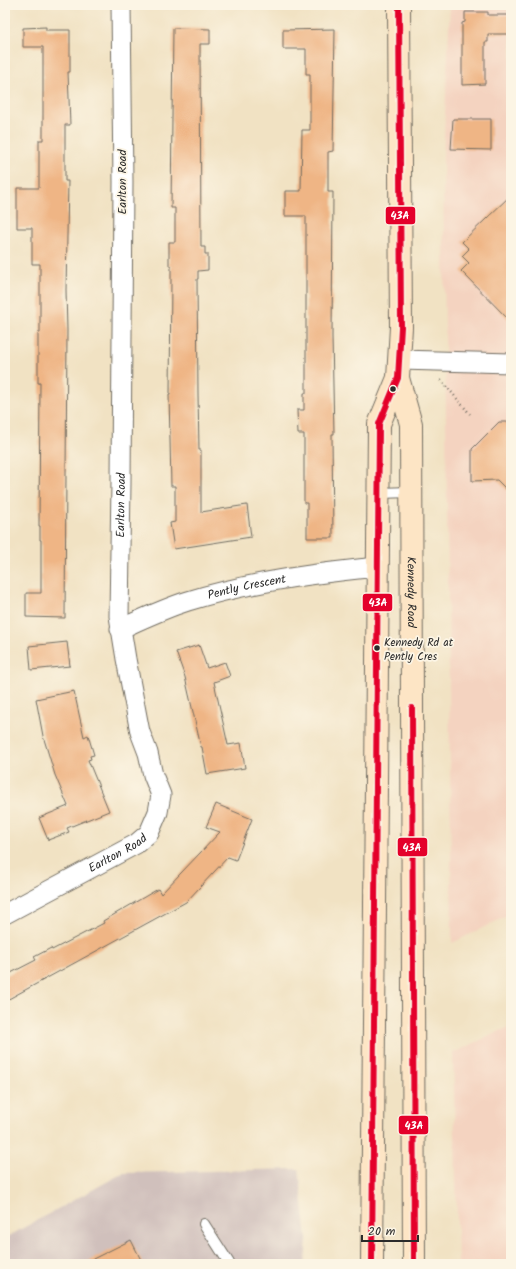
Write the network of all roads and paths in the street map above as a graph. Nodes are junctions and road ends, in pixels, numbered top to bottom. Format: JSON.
{"nodes":[{"id":1,"x":121,"y":5,"type":"edge"},
{"id":2,"x":399,"y":5,"type":"edge"},
{"id":3,"x":511,"y":363,"type":"edge"},
{"id":4,"x":399,"y":369,"type":"junction"},
{"id":5,"x":441,"y":380,"type":"dead end"},
{"id":6,"x":470,"y":414,"type":"dead end"},
{"id":7,"x":411,"y":492,"type":"junction"},
{"id":8,"x":379,"y":493,"type":"junction"},
{"id":9,"x":378,"y":567,"type":"junction"},
{"id":10,"x":120,"y":629,"type":"junction"},
{"id":11,"x":5,"y":914,"type":"edge"},
{"id":12,"x":204,"y":1224,"type":"dead end"},
{"id":13,"x":228,"y":1264,"type":"edge"},
{"id":14,"x":372,"y":1264,"type":"edge"},
{"id":15,"x":414,"y":1264,"type":"edge"}],
"edges":[{"from":1,"to":10,"type":"street","name":"Earlton Road"},
{"from":2,"to":4,"type":"main road","name":"Kennedy Road"},
{"from":3,"to":4,"type":"street"},
{"from":4,"to":7,"type":"main road","name":"Kennedy Road"},
{"from":4,"to":8,"type":"main road","name":"Kennedy Road"},
{"from":5,"to":6,"type":"path"},
{"from":7,"to":8,"type":"lane"},
{"from":7,"to":15,"type":"main road","name":"Kennedy Road"},
{"from":8,"to":9,"type":"main road","name":"Kennedy Road"},
{"from":9,"to":10,"type":"street","name":"Pently Crescent"},
{"from":9,"to":14,"type":"main road","name":"Kennedy Road"},
{"from":10,"to":11,"type":"street","name":"Earlton Road"},
{"from":12,"to":13,"type":"lane"}]}
